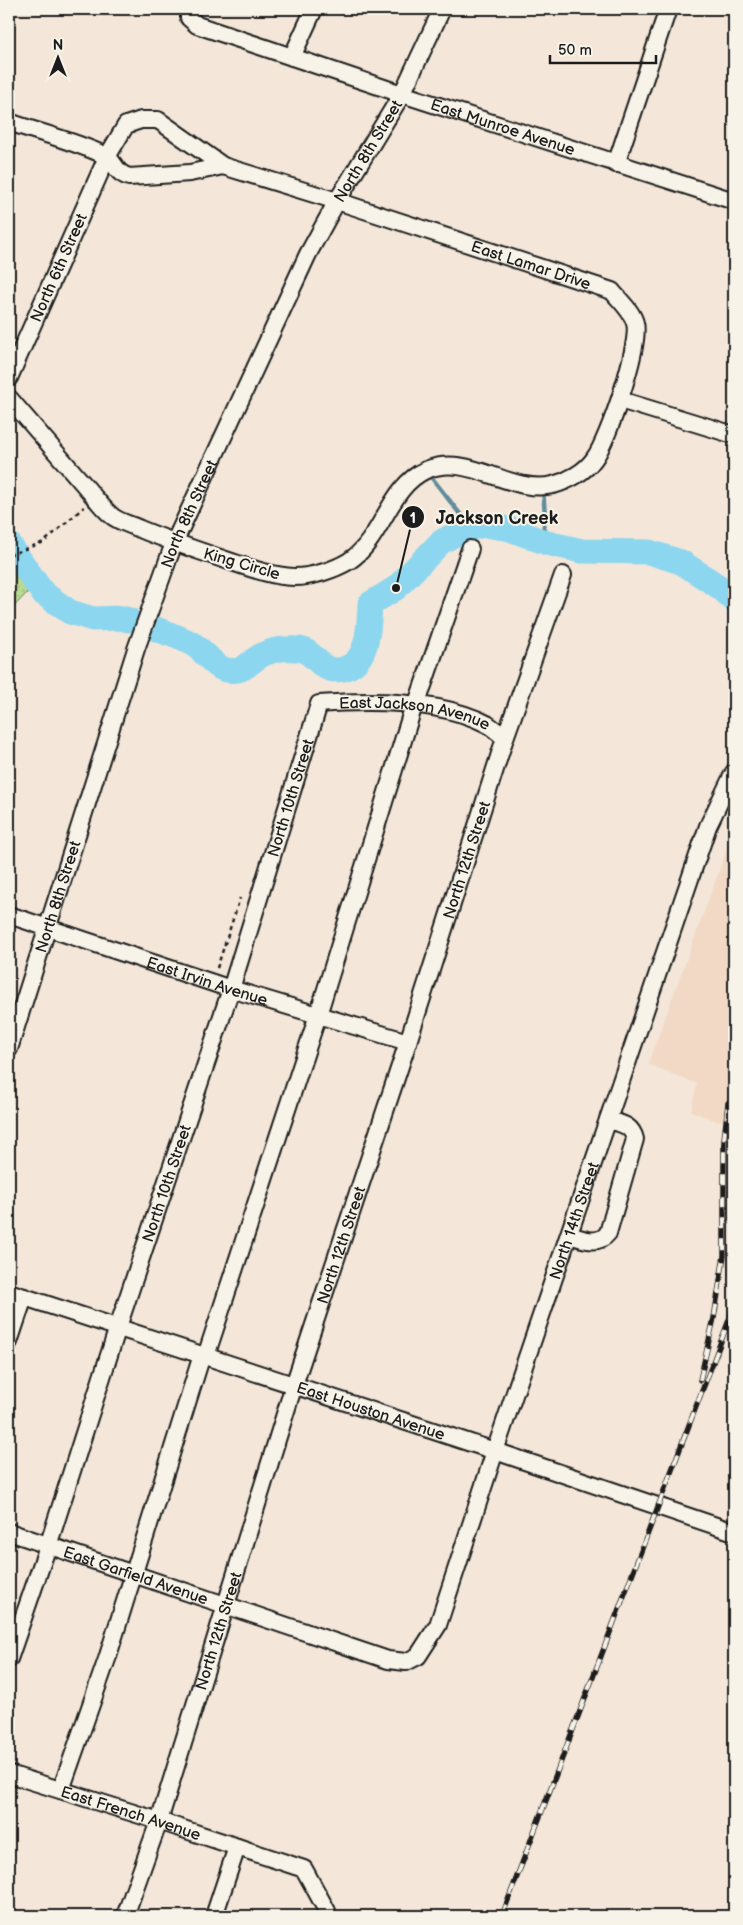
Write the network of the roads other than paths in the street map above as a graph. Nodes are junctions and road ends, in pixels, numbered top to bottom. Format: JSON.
{"nodes":[{"id":1,"x":314,"y":9,"type":"edge"},
{"id":2,"x":442,"y":9,"type":"edge"},
{"id":3,"x":668,"y":9,"type":"edge"},
{"id":4,"x":189,"y":14,"type":"edge"},
{"id":5,"x":292,"y":57,"type":"junction"},
{"id":6,"x":402,"y":94,"type":"junction"},
{"id":7,"x":9,"y":122,"type":"edge"},
{"id":8,"x":106,"y":157,"type":"junction"},
{"id":9,"x":616,"y":164,"type":"junction"},
{"id":10,"x":223,"y":166,"type":"junction"},
{"id":11,"x":337,"y":201,"type":"junction"},
{"id":12,"x":734,"y":201,"type":"edge"},
{"id":13,"x":9,"y":378,"type":"edge"},
{"id":14,"x":9,"y":398,"type":"edge"},
{"id":15,"x":620,"y":400,"type":"junction"},
{"id":16,"x":734,"y":435,"type":"edge"},
{"id":17,"x":174,"y":543,"type":"junction"},
{"id":18,"x":470,"y":549,"type":"dead end"},
{"id":19,"x":562,"y":575,"type":"dead end"},
{"id":20,"x":319,"y":704,"type":"joint"},
{"id":21,"x":415,"y":706,"type":"junction"},
{"id":22,"x":505,"y":738,"type":"junction"},
{"id":23,"x":734,"y":772,"type":"edge"},
{"id":24,"x":9,"y":915,"type":"edge"},
{"id":25,"x":47,"y":928,"type":"junction"},
{"id":26,"x":231,"y":989,"type":"junction"},
{"id":27,"x":318,"y":1015,"type":"junction"},
{"id":28,"x":408,"y":1042,"type":"junction"},
{"id":29,"x":9,"y":1049,"type":"edge"},
{"id":30,"x":608,"y":1120,"type":"junction"},
{"id":31,"x":569,"y":1235,"type":"junction"},
{"id":32,"x":16,"y":1294,"type":"edge"},
{"id":33,"x":118,"y":1327,"type":"junction"},
{"id":34,"x":9,"y":1342,"type":"edge"},
{"id":35,"x":204,"y":1356,"type":"junction"},
{"id":36,"x":294,"y":1385,"type":"junction"},
{"id":37,"x":495,"y":1451,"type":"junction"},
{"id":38,"x":9,"y":1532,"type":"edge"},
{"id":39,"x":734,"y":1532,"type":"edge"},
{"id":40,"x":48,"y":1546,"type":"junction"},
{"id":41,"x":132,"y":1574,"type":"junction"},
{"id":42,"x":226,"y":1604,"type":"junction"},
{"id":43,"x":9,"y":1659,"type":"edge"},
{"id":44,"x":406,"y":1662,"type":"joint"},
{"id":45,"x":9,"y":1774,"type":"edge"},
{"id":46,"x":61,"y":1790,"type":"junction"},
{"id":47,"x":159,"y":1821,"type":"junction"},
{"id":48,"x":244,"y":1849,"type":"junction"},
{"id":49,"x":125,"y":1916,"type":"edge"},
{"id":50,"x":214,"y":1916,"type":"edge"},
{"id":51,"x":326,"y":1916,"type":"edge"}],
"edges":[{"from":1,"to":5,"type":"street"},
{"from":2,"to":6,"type":"street","name":"North 8th Street"},
{"from":3,"to":9,"type":"street"},
{"from":4,"to":5,"type":"street","name":"East Munroe Avenue"},
{"from":5,"to":6,"type":"street","name":"East Munroe Avenue"},
{"from":6,"to":9,"type":"street","name":"East Munroe Avenue"},
{"from":6,"to":11,"type":"street","name":"North 8th Street"},
{"from":7,"to":8,"type":"street","name":"East Lamar Drive"},
{"from":8,"to":10,"type":"street","name":"East Lamar Drive"},
{"from":8,"to":10,"type":"street","name":"East Lamar Drive"},
{"from":8,"to":13,"type":"street","name":"North 6th Street"},
{"from":9,"to":12,"type":"street","name":"East Munroe Avenue"},
{"from":10,"to":11,"type":"street","name":"East Lamar Drive"},
{"from":11,"to":15,"type":"street","name":"East Lamar Drive"},
{"from":11,"to":17,"type":"street","name":"North 8th Street"},
{"from":14,"to":17,"type":"street","name":"King Circle"},
{"from":15,"to":16,"type":"street"},
{"from":15,"to":17,"type":"street","name":"King Circle"},
{"from":17,"to":25,"type":"street","name":"North 8th Street"},
{"from":18,"to":21,"type":"street"},
{"from":19,"to":22,"type":"street","name":"North 12th Street"},
{"from":20,"to":21,"type":"street","name":"East Jackson Avenue"},
{"from":20,"to":26,"type":"street","name":"North 10th Street"},
{"from":21,"to":22,"type":"street","name":"East Jackson Avenue"},
{"from":21,"to":27,"type":"street"},
{"from":22,"to":28,"type":"street","name":"North 12th Street"},
{"from":23,"to":30,"type":"street","name":"North 14th Street"},
{"from":24,"to":25,"type":"street","name":"East Irvin Avenue"},
{"from":25,"to":26,"type":"street","name":"East Irvin Avenue"},
{"from":25,"to":29,"type":"street","name":"North 8th Street"},
{"from":26,"to":27,"type":"street","name":"East Irvin Avenue"},
{"from":26,"to":33,"type":"street","name":"North 10th Street"},
{"from":27,"to":28,"type":"street","name":"East Irvin Avenue"},
{"from":27,"to":35,"type":"street"},
{"from":28,"to":36,"type":"street","name":"North 12th Street"},
{"from":30,"to":31,"type":"street","name":"North 14th Street"},
{"from":30,"to":31,"type":"street"},
{"from":31,"to":37,"type":"street","name":"North 14th Street"},
{"from":32,"to":33,"type":"street","name":"East Houston Avenue"},
{"from":32,"to":34,"type":"street"},
{"from":33,"to":35,"type":"street","name":"East Houston Avenue"},
{"from":33,"to":40,"type":"street","name":"North 10th Street"},
{"from":35,"to":36,"type":"street","name":"East Houston Avenue"},
{"from":35,"to":41,"type":"street"},
{"from":36,"to":37,"type":"street","name":"East Houston Avenue"},
{"from":36,"to":42,"type":"street","name":"North 12th Street"},
{"from":37,"to":39,"type":"street","name":"East Houston Avenue"},
{"from":37,"to":44,"type":"street","name":"North 14th Street"},
{"from":38,"to":40,"type":"street","name":"East Garfield Avenue"},
{"from":40,"to":41,"type":"street","name":"East Garfield Avenue"},
{"from":40,"to":43,"type":"street","name":"North 10th Street"},
{"from":41,"to":42,"type":"street","name":"East Garfield Avenue"},
{"from":41,"to":46,"type":"street"},
{"from":42,"to":44,"type":"street","name":"East Garfield Avenue"},
{"from":42,"to":47,"type":"street","name":"North 12th Street"},
{"from":45,"to":46,"type":"street","name":"East French Avenue"},
{"from":46,"to":47,"type":"street","name":"East French Avenue"},
{"from":47,"to":48,"type":"street","name":"East French Avenue"},
{"from":47,"to":49,"type":"street","name":"North 12th Street"},
{"from":48,"to":50,"type":"street"},
{"from":48,"to":51,"type":"street","name":"East French Avenue"}]}
